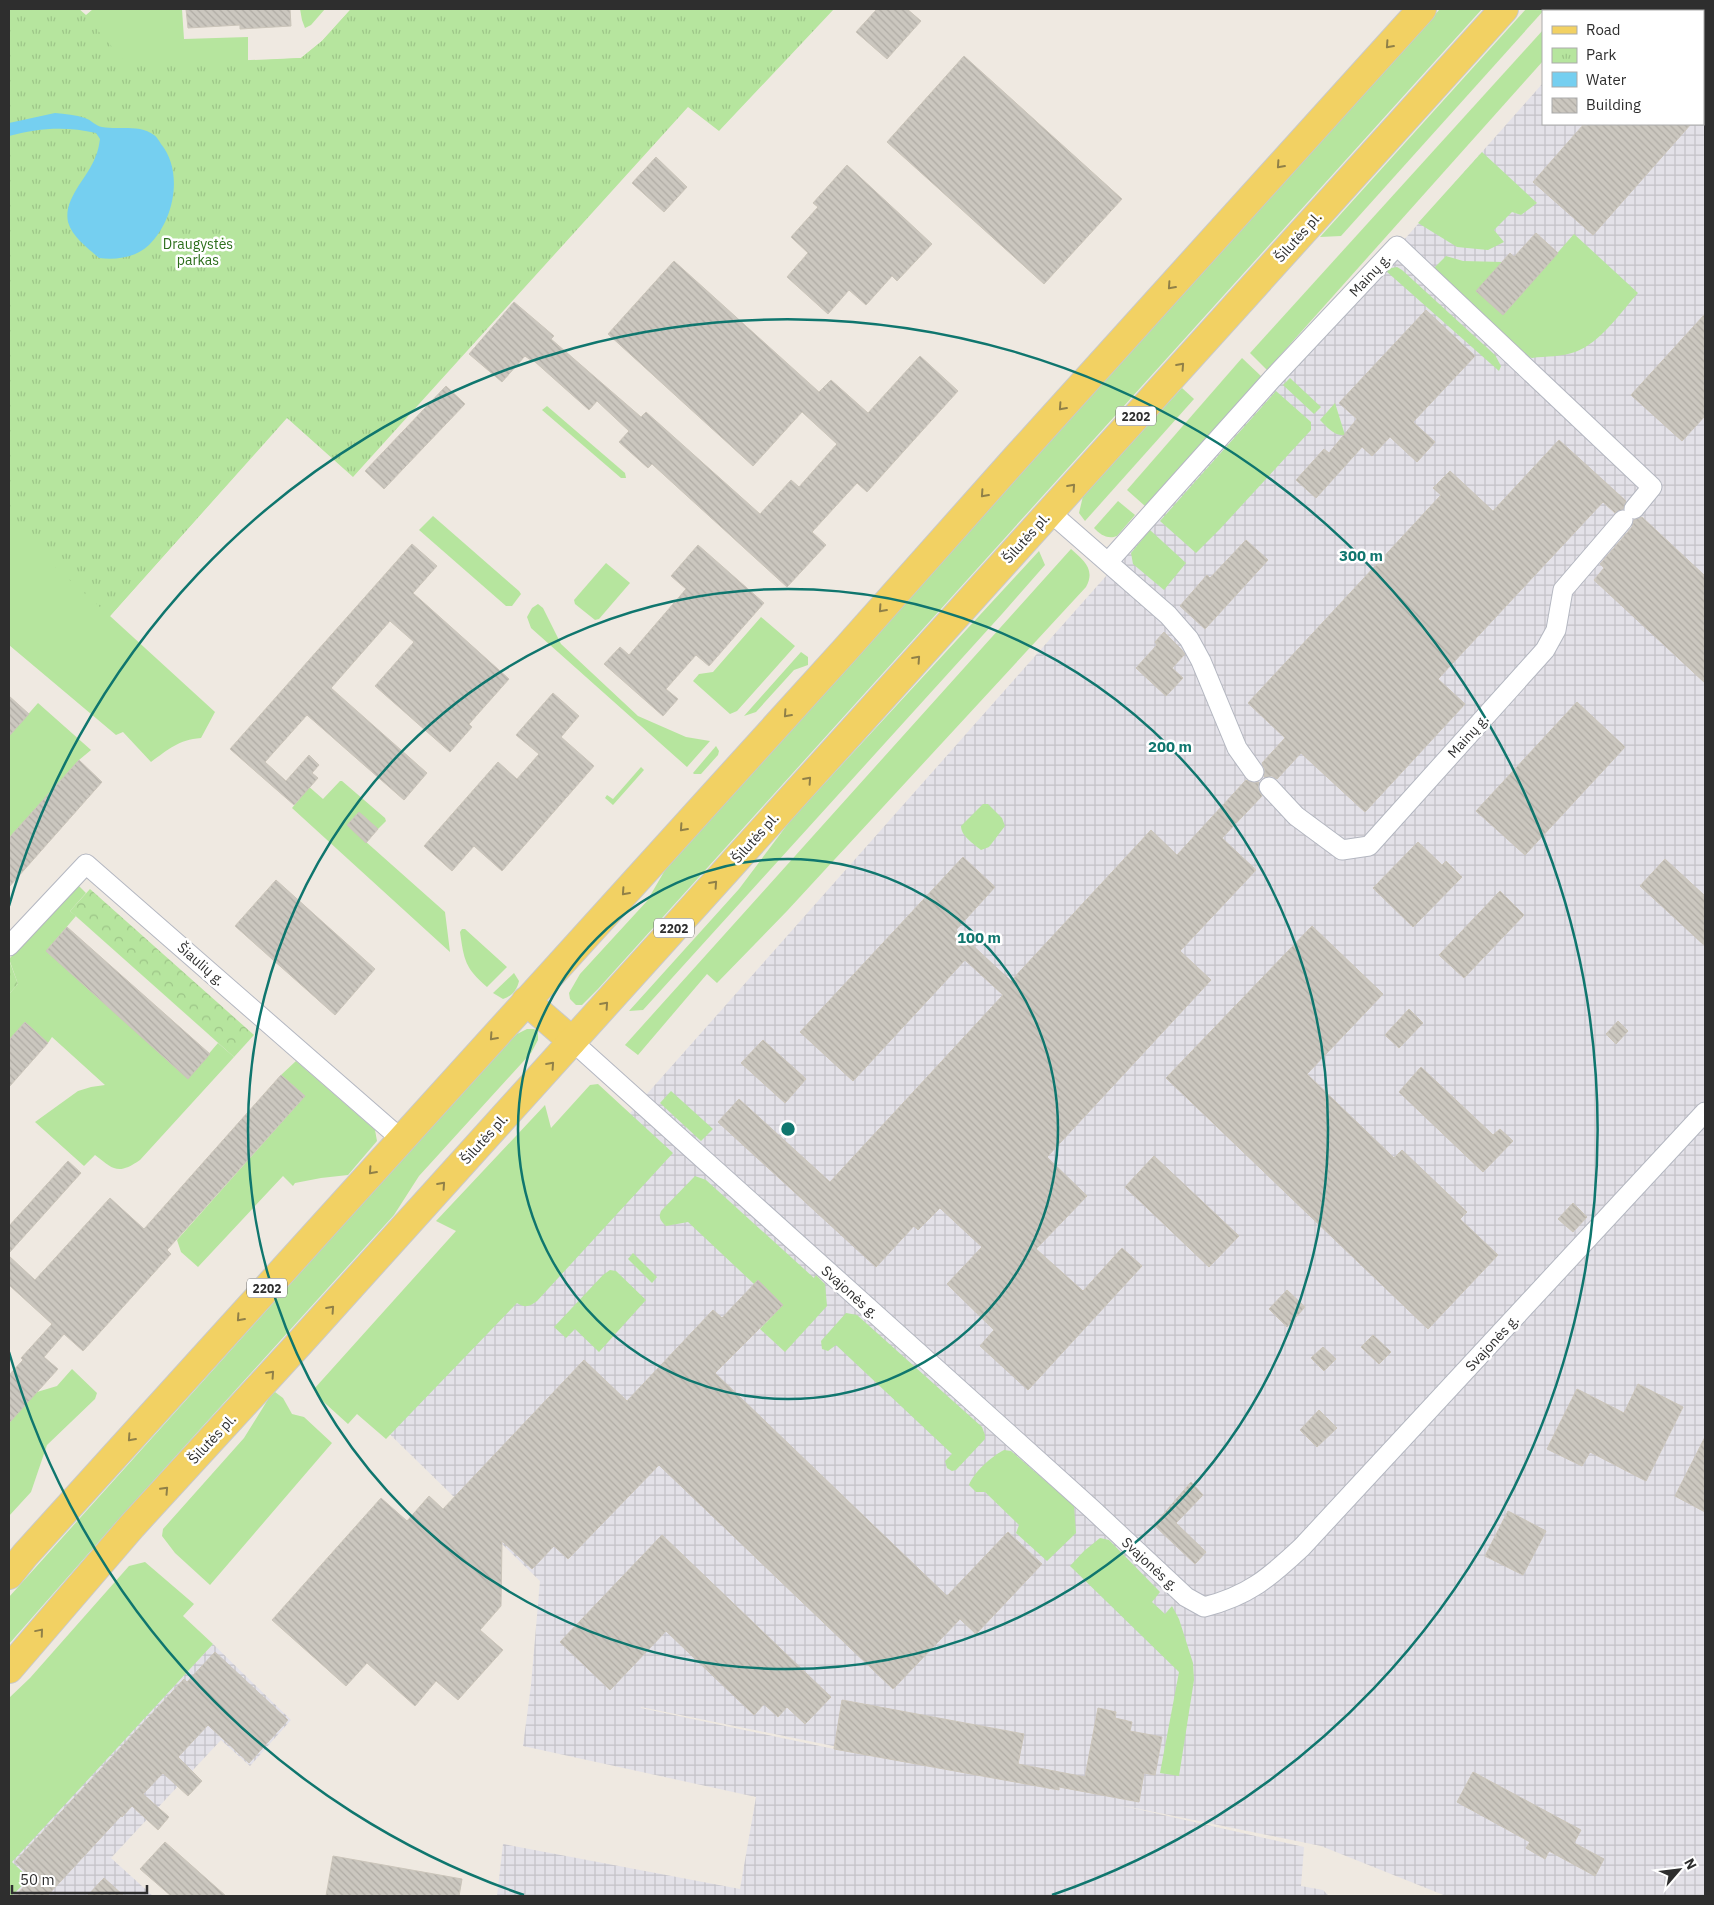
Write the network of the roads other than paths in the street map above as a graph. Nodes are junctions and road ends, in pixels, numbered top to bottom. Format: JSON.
{"nodes":[{"id":1,"x":1422,"y":9,"type":"edge"},
{"id":2,"x":1504,"y":9,"type":"edge"},
{"id":3,"x":1050,"y":512,"type":"junction"},
{"id":4,"x":1108,"y":562,"type":"junction"},
{"id":5,"x":1254,"y":772,"type":"dead end"},
{"id":6,"x":1269,"y":787,"type":"dead end"},
{"id":7,"x":9,"y":946,"type":"edge"},
{"id":8,"x":526,"y":1001,"type":"junction"},
{"id":9,"x":572,"y":1041,"type":"junction"},
{"id":10,"x":1705,"y":1112,"type":"edge"},
{"id":11,"x":401,"y":1139,"type":"junction"},
{"id":12,"x":9,"y":1575,"type":"edge"},
{"id":13,"x":9,"y":1669,"type":"edge"}],
"edges":[{"from":1,"to":8,"type":"main road","number":"2202","one_way":true},
{"from":3,"to":2,"type":"main road","name":"Šilutės pl.","number":"2202","one_way":true},
{"from":3,"to":4,"type":"street"},
{"from":9,"to":3,"type":"main road","name":"Šilutės pl.","number":"2202","one_way":true},
{"from":4,"to":5,"type":"street"},
{"from":4,"to":6,"type":"street","name":"Mainų g."},
{"from":7,"to":11,"type":"street","name":"Šiaulių g."},
{"from":8,"to":9,"type":"main road"},
{"from":8,"to":11,"type":"main road","number":"2202","one_way":true},
{"from":9,"to":10,"type":"street","name":"Svajonės g."},
{"from":13,"to":9,"type":"main road","name":"Šilutės pl.","number":"2202","one_way":true},
{"from":11,"to":12,"type":"main road","number":"2202","one_way":true}]}
